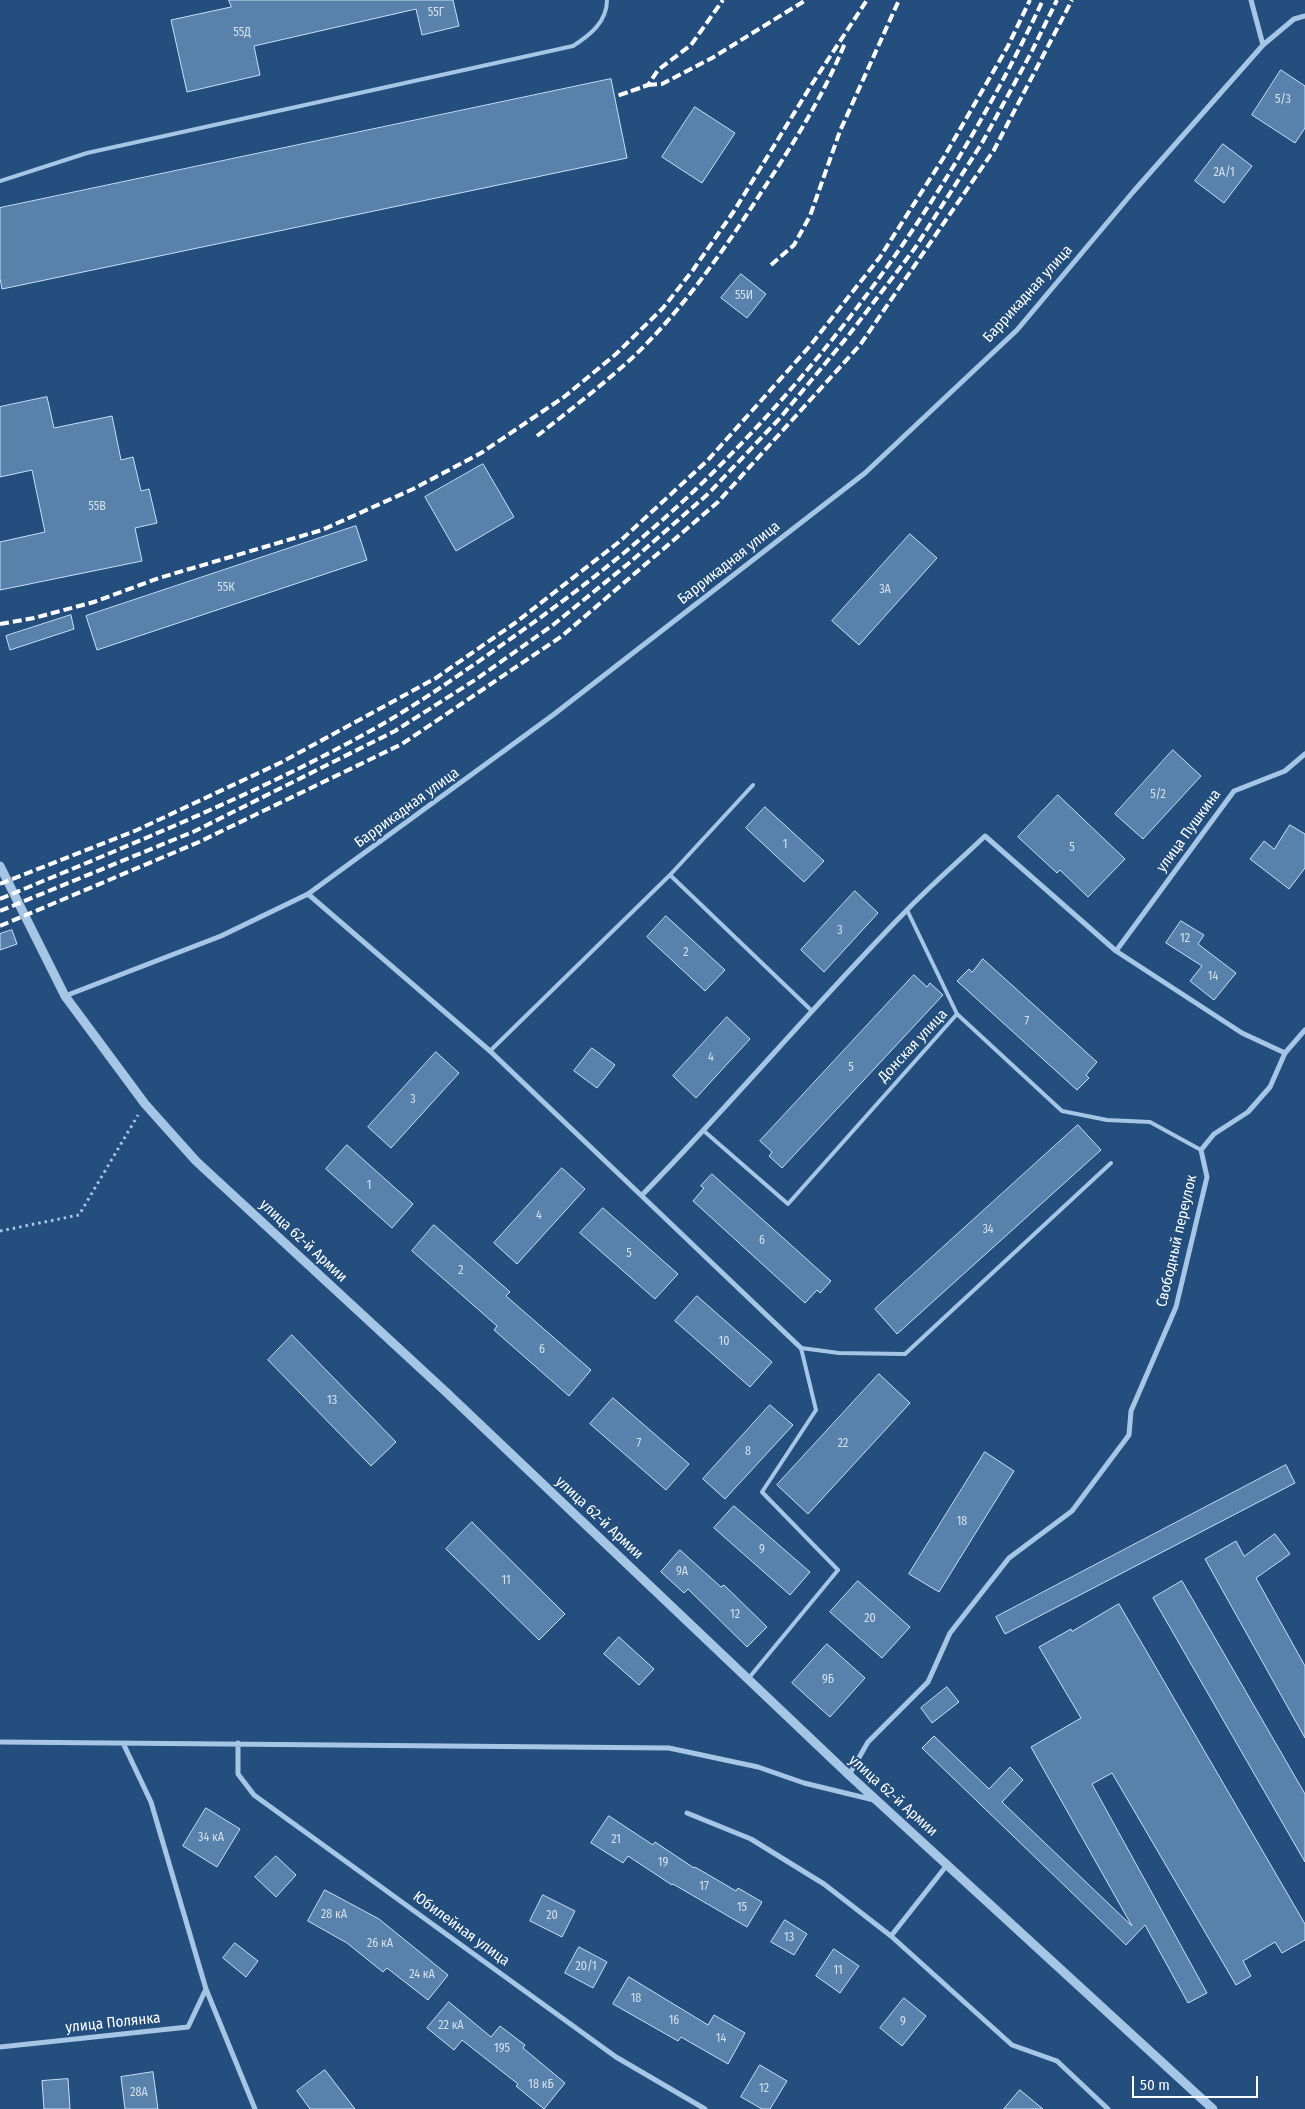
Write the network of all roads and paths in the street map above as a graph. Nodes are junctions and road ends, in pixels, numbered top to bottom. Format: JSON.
{"nodes":[{"id":1,"x":607,"y":0,"type":"edge"},
{"id":2,"x":1251,"y":0,"type":"edge"},
{"id":3,"x":1305,"y":16,"type":"edge"},
{"id":4,"x":1263,"y":45,"type":"junction"},
{"id":5,"x":0,"y":181,"type":"edge"},
{"id":6,"x":1305,"y":754,"type":"edge"},
{"id":7,"x":752,"y":785,"type":"dead end"},
{"id":8,"x":0,"y":866,"type":"edge"},
{"id":9,"x":670,"y":875,"type":"junction"},
{"id":10,"x":308,"y":894,"type":"junction"},
{"id":11,"x":907,"y":910,"type":"junction"},
{"id":12,"x":1116,"y":951,"type":"junction"},
{"id":13,"x":65,"y":996,"type":"junction"},
{"id":14,"x":812,"y":1011,"type":"junction"},
{"id":15,"x":956,"y":1014,"type":"junction"},
{"id":16,"x":1305,"y":1030,"type":"edge"},
{"id":17,"x":490,"y":1051,"type":"junction"},
{"id":18,"x":1285,"y":1053,"type":"junction"},
{"id":19,"x":145,"y":1104,"type":"junction"},
{"id":20,"x":704,"y":1131,"type":"junction"},
{"id":21,"x":1201,"y":1150,"type":"junction"},
{"id":22,"x":1112,"y":1163,"type":"dead end"},
{"id":23,"x":642,"y":1195,"type":"junction"},
{"id":24,"x":0,"y":1231,"type":"edge"},
{"id":25,"x":801,"y":1348,"type":"junction"},
{"id":26,"x":748,"y":1679,"type":"junction"},
{"id":27,"x":0,"y":1742,"type":"edge"},
{"id":28,"x":124,"y":1743,"type":"junction"},
{"id":29,"x":238,"y":1743,"type":"junction"},
{"id":30,"x":848,"y":1774,"type":"junction"},
{"id":31,"x":879,"y":1801,"type":"junction"},
{"id":32,"x":687,"y":1813,"type":"dead end"},
{"id":33,"x":947,"y":1864,"type":"junction"},
{"id":34,"x":890,"y":1936,"type":"junction"},
{"id":35,"x":206,"y":1990,"type":"junction"},
{"id":36,"x":0,"y":2047,"type":"edge"},
{"id":37,"x":255,"y":2109,"type":"edge"},
{"id":38,"x":705,"y":2109,"type":"edge"},
{"id":39,"x":1108,"y":2109,"type":"edge"},
{"id":40,"x":1213,"y":2109,"type":"edge"}],
"edges":[{"from":1,"to":5,"type":"lane"},
{"from":2,"to":4,"type":"street"},
{"from":3,"to":4,"type":"street","name":"Баррикадная улица"},
{"from":4,"to":10,"type":"street","name":"Баррикадная улица"},
{"from":6,"to":12,"type":"street","name":"улица Пушкина"},
{"from":7,"to":9,"type":"lane"},
{"from":8,"to":13,"type":"street","name":"улица 62-й Армии"},
{"from":9,"to":14,"type":"lane"},
{"from":9,"to":17,"type":"lane"},
{"from":10,"to":13,"type":"street","name":"Баррикадная улица"},
{"from":10,"to":17,"type":"street"},
{"from":11,"to":12,"type":"street"},
{"from":11,"to":14,"type":"street"},
{"from":11,"to":15,"type":"lane"},
{"from":12,"to":18,"type":"street"},
{"from":13,"to":19,"type":"street","name":"улица 62-й Армии"},
{"from":14,"to":20,"type":"street"},
{"from":15,"to":20,"type":"lane","name":"Донская улица"},
{"from":15,"to":21,"type":"lane","name":"Донская улица"},
{"from":16,"to":18,"type":"street"},
{"from":17,"to":23,"type":"street"},
{"from":18,"to":21,"type":"street"},
{"from":19,"to":24,"type":"path"},
{"from":19,"to":26,"type":"street","name":"улица 62-й Армии"},
{"from":20,"to":23,"type":"street"},
{"from":21,"to":30,"type":"street","name":"Свободный переулок"},
{"from":22,"to":25,"type":"lane"},
{"from":23,"to":25,"type":"street"},
{"from":25,"to":26,"type":"lane"},
{"from":26,"to":30,"type":"street","name":"улица 62-й Армии"},
{"from":27,"to":28,"type":"street"},
{"from":28,"to":29,"type":"street"},
{"from":28,"to":35,"type":"street"},
{"from":29,"to":31,"type":"street"},
{"from":29,"to":38,"type":"street","name":"Юбилейная улица"},
{"from":30,"to":31,"type":"street","name":"улица 62-й Армии"},
{"from":31,"to":33,"type":"street","name":"улица 62-й Армии"},
{"from":32,"to":34,"type":"street"},
{"from":33,"to":34,"type":"street"},
{"from":33,"to":40,"type":"street","name":"улица 62-й Армии"},
{"from":34,"to":39,"type":"street"},
{"from":35,"to":36,"type":"street","name":"улица Полянка"},
{"from":35,"to":37,"type":"street"}]}
